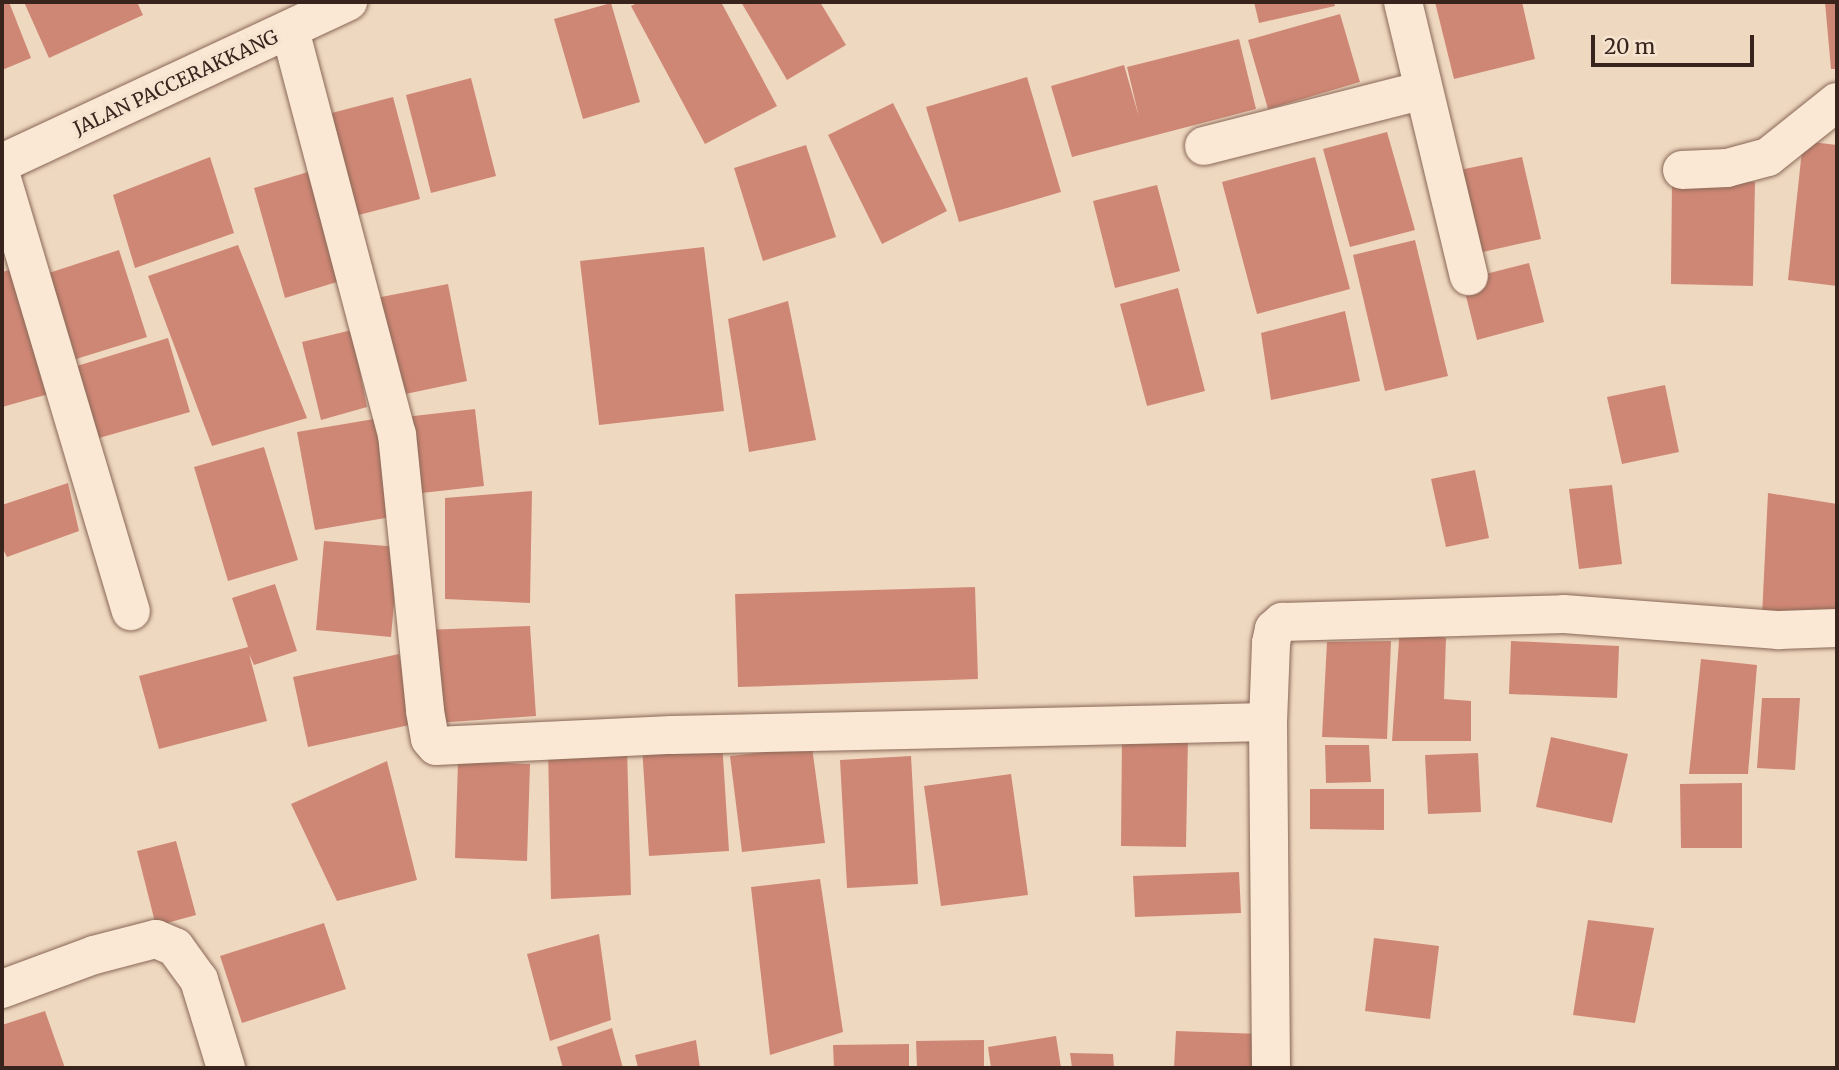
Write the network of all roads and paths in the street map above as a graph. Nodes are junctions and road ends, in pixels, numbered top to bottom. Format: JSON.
{"nodes":[{"id":1,"x":348,"y":2,"type":"edge"},
{"id":2,"x":1403,"y":2,"type":"edge"},
{"id":3,"x":290,"y":30,"type":"junction"},
{"id":4,"x":1423,"y":90,"type":"junction"},
{"id":5,"x":1837,"y":102,"type":"edge"},
{"id":6,"x":1204,"y":146,"type":"dead end"},
{"id":7,"x":2,"y":163,"type":"edge"},
{"id":8,"x":1682,"y":170,"type":"dead end"},
{"id":9,"x":2,"y":179,"type":"edge"},
{"id":10,"x":1469,"y":276,"type":"dead end"},
{"id":11,"x":131,"y":611,"type":"dead end"},
{"id":12,"x":1837,"y":628,"type":"edge"},
{"id":13,"x":1269,"y":722,"type":"junction"},
{"id":14,"x":2,"y":989,"type":"edge"},
{"id":15,"x":226,"y":1068,"type":"edge"},
{"id":16,"x":1271,"y":1068,"type":"edge"}],
"edges":[{"from":1,"to":3,"type":"street","name":"JALAN PACCERAKKANG"},
{"from":2,"to":4,"type":"street"},
{"from":3,"to":7,"type":"street","name":"JALAN PACCERAKKANG"},
{"from":3,"to":13,"type":"street"},
{"from":4,"to":6,"type":"street"},
{"from":4,"to":10,"type":"street"},
{"from":5,"to":8,"type":"street"},
{"from":9,"to":11,"type":"street"},
{"from":12,"to":13,"type":"street"},
{"from":13,"to":16,"type":"street"},
{"from":14,"to":15,"type":"street"}]}
